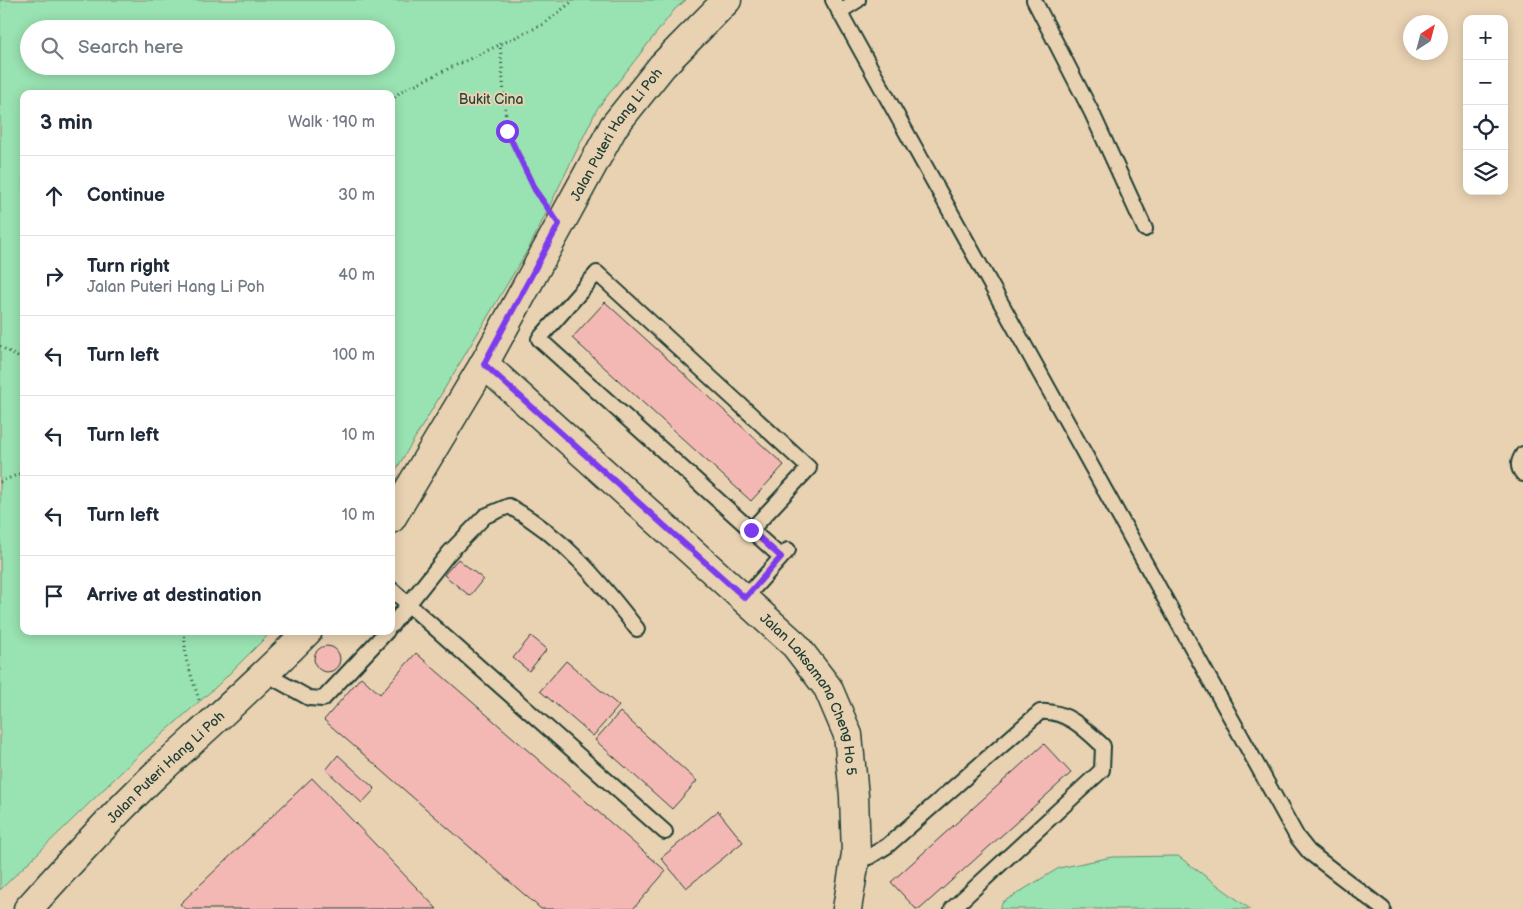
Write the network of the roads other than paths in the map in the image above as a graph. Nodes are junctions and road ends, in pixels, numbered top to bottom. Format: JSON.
{"nodes":[{"id":1,"x":727,"y":0,"type":"edge"},
{"id":2,"x":858,"y":0,"type":"edge"},
{"id":3,"x":1034,"y":0,"type":"edge"},
{"id":4,"x":836,"y":6,"type":"edge"},
{"id":5,"x":1145,"y":229,"type":"dead end"},
{"id":6,"x":484,"y":364,"type":"junction"},
{"id":7,"x":1523,"y":454,"type":"edge"},
{"id":8,"x":1523,"y":474,"type":"edge"},
{"id":9,"x":395,"y":512,"type":"edge"},
{"id":10,"x":751,"y":530,"type":"junction"},
{"id":11,"x":395,"y":593,"type":"edge"},
{"id":12,"x":745,"y":598,"type":"junction"},
{"id":13,"x":409,"y":605,"type":"junction"},
{"id":14,"x":395,"y":621,"type":"edge"},
{"id":15,"x":637,"y":629,"type":"dead end"},
{"id":16,"x":304,"y":635,"type":"edge"},
{"id":17,"x":383,"y":635,"type":"edge"},
{"id":18,"x":266,"y":674,"type":"junction"},
{"id":19,"x":665,"y":832,"type":"dead end"},
{"id":20,"x":856,"y":854,"type":"junction"},
{"id":21,"x":28,"y":909,"type":"edge"},
{"id":22,"x":847,"y":909,"type":"edge"},
{"id":23,"x":952,"y":909,"type":"edge"},
{"id":24,"x":1383,"y":909,"type":"edge"}],
"edges":[{"from":1,"to":6,"type":"street","name":"Jalan Puteri Hang Li Poh"},
{"from":2,"to":4,"type":"lane"},
{"from":3,"to":5,"type":"lane"},
{"from":4,"to":24,"type":"lane"},
{"from":6,"to":9,"type":"street","name":"Jalan Puteri Hang Li Poh"},
{"from":6,"to":12,"type":"street","name":"Jalan Laksamana Cheng Ho 5"},
{"from":7,"to":8,"type":"lane"},
{"from":10,"to":10,"type":"lane"},
{"from":10,"to":12,"type":"lane"},
{"from":11,"to":13,"type":"lane"},
{"from":12,"to":20,"type":"street","name":"Jalan Laksamana Cheng Ho 5"},
{"from":13,"to":14,"type":"lane"},
{"from":13,"to":15,"type":"lane"},
{"from":13,"to":19,"type":"lane"},
{"from":16,"to":18,"type":"street","name":"Jalan Puteri Hang Li Poh"},
{"from":17,"to":18,"type":"lane"},
{"from":18,"to":21,"type":"street","name":"Jalan Puteri Hang Li Poh"},
{"from":20,"to":22,"type":"street","name":"Jalan Laksamana Cheng Ho 5"},
{"from":20,"to":23,"type":"lane"}]}
